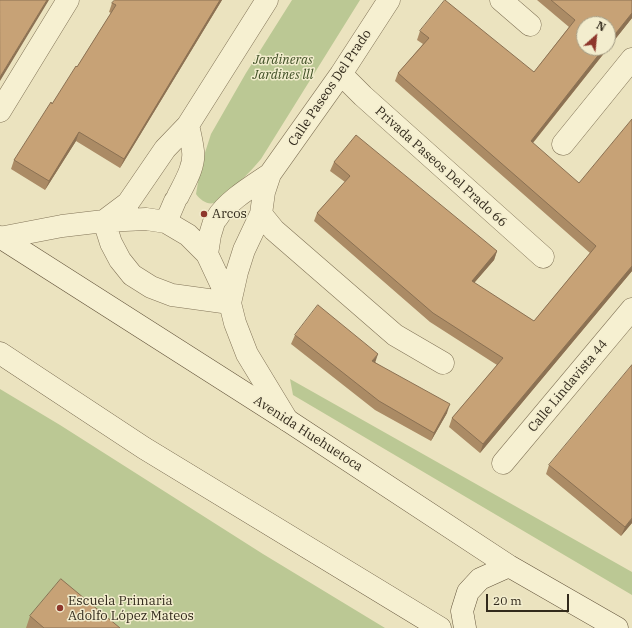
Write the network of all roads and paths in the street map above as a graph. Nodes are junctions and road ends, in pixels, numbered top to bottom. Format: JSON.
{"nodes":[{"id":1,"x":68,"y":0,"type":"edge"},
{"id":2,"x":267,"y":0,"type":"edge"},
{"id":3,"x":389,"y":0,"type":"edge"},
{"id":4,"x":501,"y":0,"type":"edge"},
{"id":5,"x":530,"y":25,"type":"dead end"},
{"id":6,"x":632,"y":59,"type":"edge"},
{"id":7,"x":341,"y":74,"type":"junction"},
{"id":8,"x":0,"y":111,"type":"edge"},
{"id":9,"x":188,"y":125,"type":"junction"},
{"id":10,"x":563,"y":144,"type":"dead end"},
{"id":11,"x":270,"y":174,"type":"junction"},
{"id":12,"x":261,"y":214,"type":"junction"},
{"id":13,"x":104,"y":221,"type":"junction"},
{"id":14,"x":166,"y":222,"type":"junction"},
{"id":15,"x":0,"y":238,"type":"edge"},
{"id":16,"x":207,"y":254,"type":"junction"},
{"id":17,"x":542,"y":258,"type":"dead end"},
{"id":18,"x":230,"y":303,"type":"junction"},
{"id":19,"x":632,"y":309,"type":"edge"},
{"id":20,"x":0,"y":353,"type":"edge"},
{"id":21,"x":443,"y":363,"type":"dead end"},
{"id":22,"x":287,"y":420,"type":"junction"},
{"id":23,"x":503,"y":462,"type":"dead end"},
{"id":24,"x":509,"y":566,"type":"junction"},
{"id":25,"x":440,"y":628,"type":"edge"},
{"id":26,"x":465,"y":628,"type":"edge"},
{"id":27,"x":617,"y":628,"type":"edge"}],
"edges":[{"from":1,"to":8,"type":"street"},
{"from":2,"to":9,"type":"street"},
{"from":3,"to":7,"type":"street","name":"Calle Paseos Del Prado"},
{"from":4,"to":5,"type":"street"},
{"from":6,"to":10,"type":"street"},
{"from":7,"to":11,"type":"street","name":"Calle Paseos Del Prado"},
{"from":7,"to":17,"type":"street","name":"Privada Paseos Del Prado 66"},
{"from":9,"to":13,"type":"street"},
{"from":9,"to":14,"type":"street"},
{"from":11,"to":12,"type":"street","name":"Calle Paseos Del Prado"},
{"from":11,"to":16,"type":"street","name":"Calle Paseos Del Prado"},
{"from":12,"to":18,"type":"street","name":"Calle Paseos Del Prado"},
{"from":12,"to":21,"type":"street"},
{"from":13,"to":14,"type":"street"},
{"from":13,"to":15,"type":"street"},
{"from":13,"to":18,"type":"street"},
{"from":14,"to":16,"type":"street"},
{"from":15,"to":22,"type":"street","name":"Avenida Huehuetoca"},
{"from":16,"to":18,"type":"street","name":"Calle Paseos Del Prado"},
{"from":18,"to":22,"type":"street","name":"Calle Paseos Del Prado"},
{"from":19,"to":23,"type":"street","name":"Calle Lindavista 44"},
{"from":20,"to":25,"type":"street"},
{"from":22,"to":24,"type":"street","name":"Avenida Huehuetoca"},
{"from":24,"to":26,"type":"street"},
{"from":24,"to":27,"type":"street","name":"Avenida Huehuetoca"}]}
